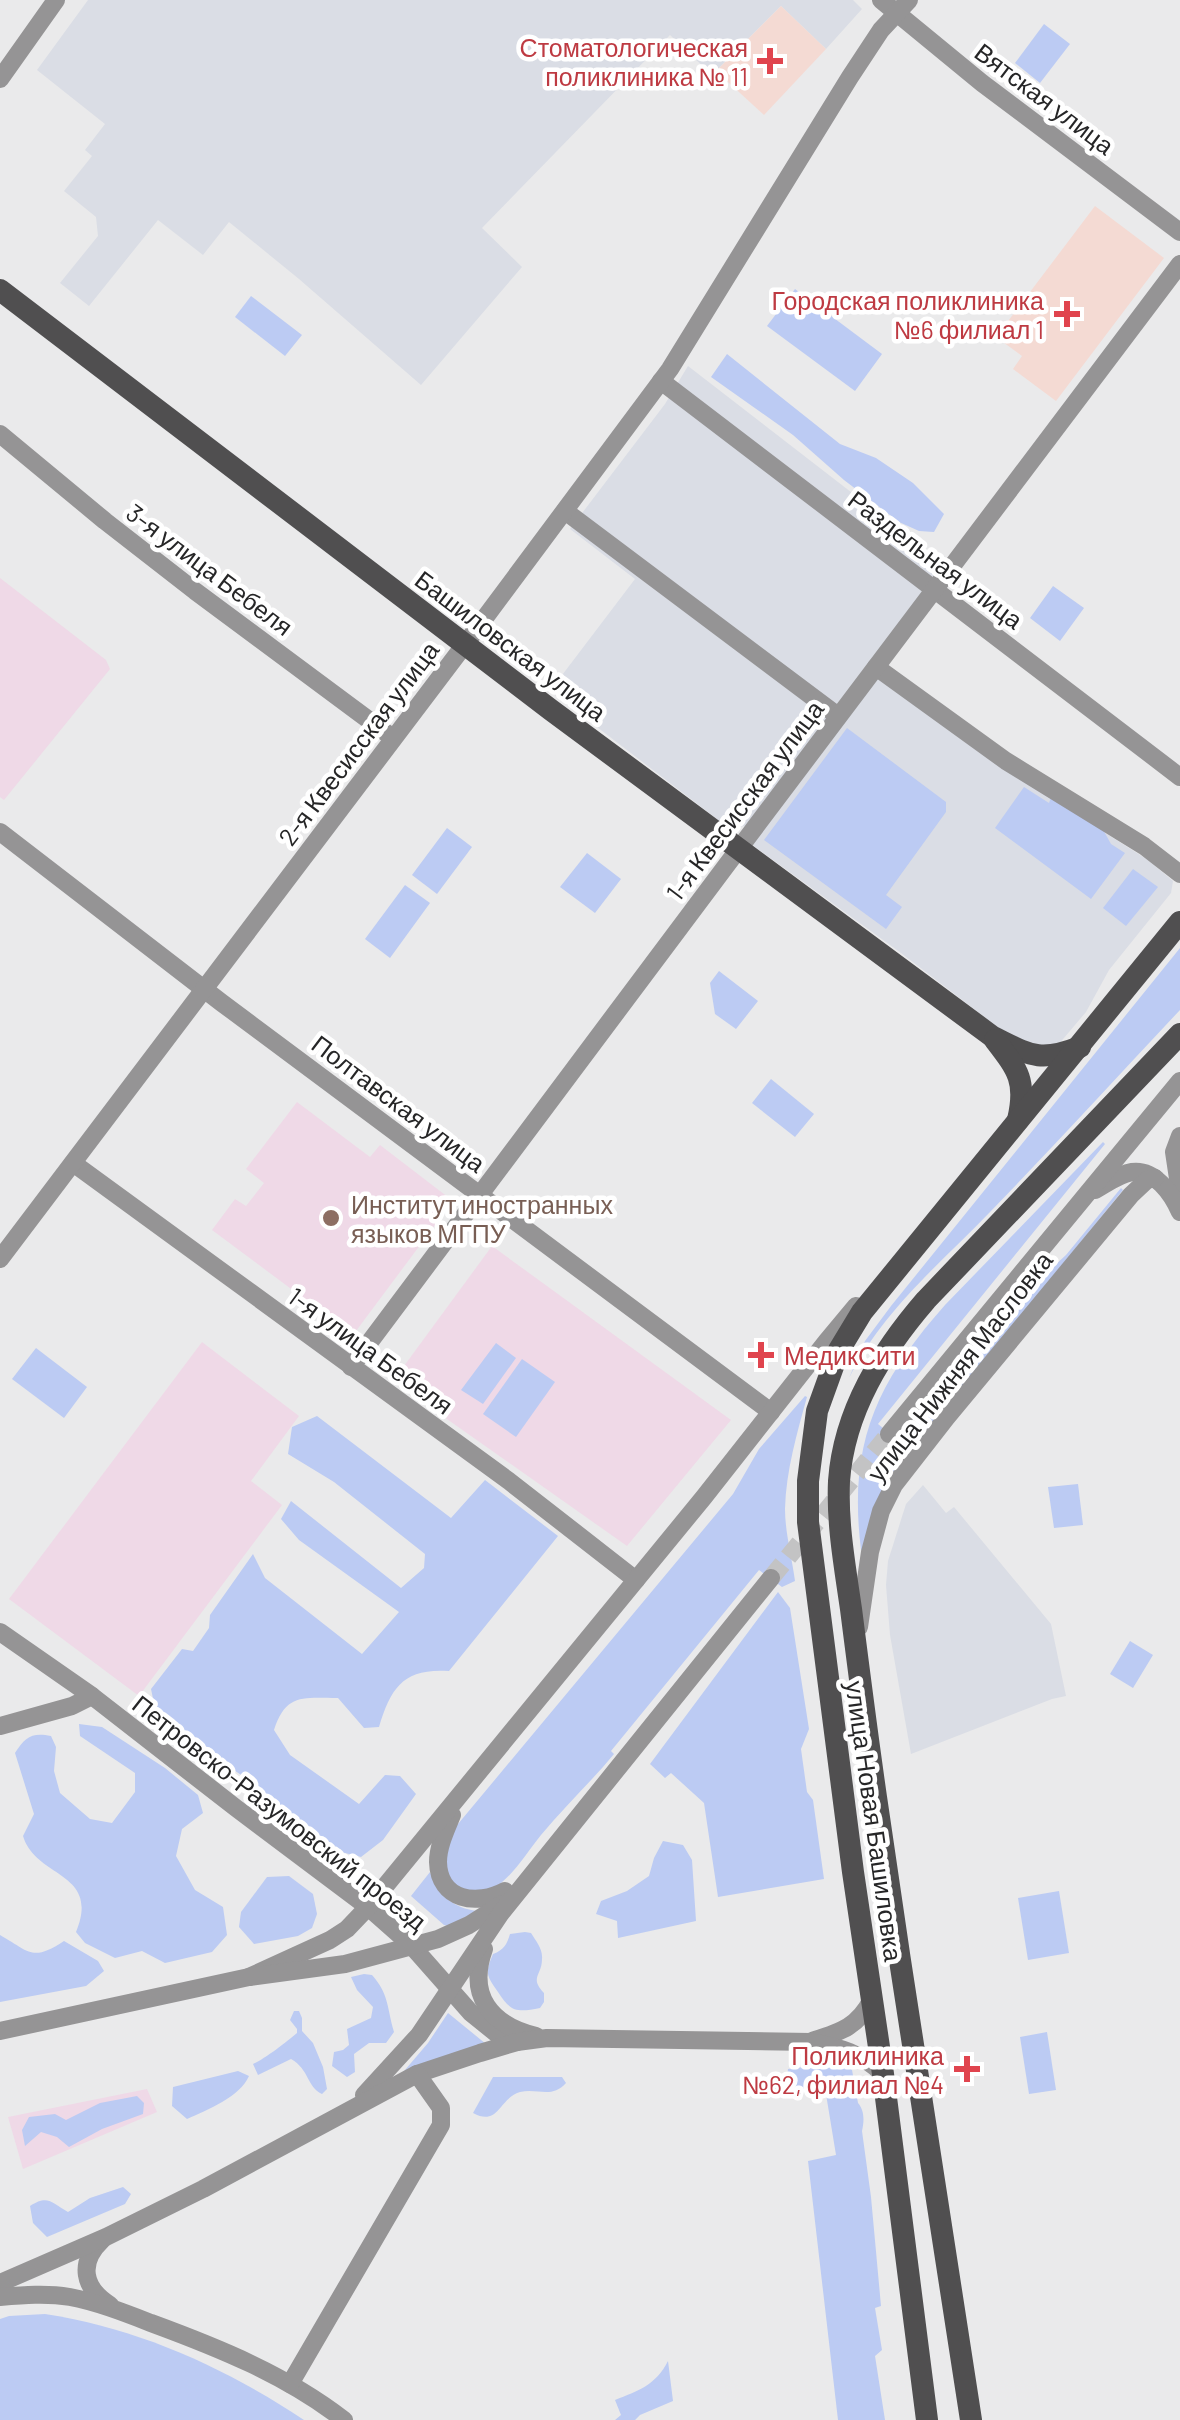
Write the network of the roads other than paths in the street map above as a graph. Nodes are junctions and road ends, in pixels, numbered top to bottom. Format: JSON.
{"nodes":[{"id":1,"x":56,"y":0,"type":"edge"},
{"id":2,"x":881,"y":0,"type":"edge"},
{"id":3,"x":902,"y":7,"type":"edge"},
{"id":4,"x":0,"y":79,"type":"edge"},
{"id":5,"x":1180,"y":232,"type":"edge"},
{"id":6,"x":1180,"y":264,"type":"edge"},
{"id":7,"x":0,"y":290,"type":"edge"},
{"id":8,"x":660,"y":381,"type":"junction"},
{"id":9,"x":0,"y":434,"type":"edge"},
{"id":10,"x":565,"y":511,"type":"junction"},
{"id":11,"x":934,"y":590,"type":"junction"},
{"id":12,"x":465,"y":644,"type":"junction"},
{"id":13,"x":876,"y":667,"type":"junction"},
{"id":14,"x":838,"y":716,"type":"junction"},
{"id":15,"x":393,"y":738,"type":"junction"},
{"id":16,"x":1180,"y":777,"type":"edge"},
{"id":17,"x":0,"y":832,"type":"edge"},
{"id":18,"x":739,"y":850,"type":"junction"},
{"id":19,"x":1180,"y":874,"type":"edge"},
{"id":20,"x":1180,"y":922,"type":"edge"},
{"id":21,"x":204,"y":988,"type":"junction"},
{"id":22,"x":1180,"y":1034,"type":"edge"},
{"id":23,"x":993,"y":1037,"type":"junction"},
{"id":24,"x":1080,"y":1047,"type":"junction"},
{"id":25,"x":1180,"y":1082,"type":"edge"},
{"id":26,"x":1017,"y":1124,"type":"junction"},
{"id":27,"x":1180,"y":1136,"type":"edge"},
{"id":28,"x":73,"y":1163,"type":"junction"},
{"id":29,"x":1155,"y":1178,"type":"junction"},
{"id":30,"x":1180,"y":1192,"type":"edge"},
{"id":31,"x":479,"y":1194,"type":"junction"},
{"id":32,"x":1082,"y":1198,"type":"junction"},
{"id":33,"x":1180,"y":1212,"type":"edge"},
{"id":34,"x":908,"y":1254,"type":"junction"},
{"id":35,"x":0,"y":1259,"type":"edge"},
{"id":36,"x":351,"y":1367,"type":"junction"},
{"id":37,"x":770,"y":1412,"type":"junction"},
{"id":38,"x":889,"y":1434,"type":"tunnel mouth"},
{"id":39,"x":771,"y":1578,"type":"tunnel mouth"},
{"id":40,"x":636,"y":1580,"type":"junction"},
{"id":41,"x":0,"y":1632,"type":"edge"},
{"id":42,"x":856,"y":1652,"type":"junction"},
{"id":43,"x":92,"y":1696,"type":"junction"},
{"id":44,"x":0,"y":1726,"type":"edge"},
{"id":45,"x":460,"y":1796,"type":"junction"},
{"id":46,"x":545,"y":1860,"type":"junction"},
{"id":47,"x":515,"y":1896,"type":"junction"},
{"id":48,"x":368,"y":1906,"type":"junction"},
{"id":49,"x":501,"y":1913,"type":"junction"},
{"id":50,"x":411,"y":1945,"type":"junction"},
{"id":51,"x":248,"y":1977,"type":"junction"},
{"id":52,"x":450,"y":1989,"type":"junction"},
{"id":53,"x":872,"y":1999,"type":"junction"},
{"id":54,"x":0,"y":2031,"type":"edge"},
{"id":55,"x":547,"y":2038,"type":"junction"},
{"id":56,"x":517,"y":2042,"type":"junction"},
{"id":57,"x":812,"y":2042,"type":"junction"},
{"id":58,"x":418,"y":2074,"type":"junction"},
{"id":59,"x":883,"y":2074,"type":"junction"},
{"id":60,"x":349,"y":2109,"type":"junction"},
{"id":61,"x":106,"y":2237,"type":"junction"},
{"id":62,"x":0,"y":2284,"type":"edge"},
{"id":63,"x":0,"y":2296,"type":"edge"},
{"id":64,"x":123,"y":2313,"type":"junction"},
{"id":65,"x":290,"y":2384,"type":"junction"},
{"id":66,"x":344,"y":2420,"type":"edge"},
{"id":67,"x":928,"y":2420,"type":"edge"},
{"id":68,"x":971,"y":2420,"type":"edge"}],
"edges":[{"from":1,"to":4,"type":"street"},
{"from":2,"to":3,"type":"street","name":"Вятская улица"},
{"from":3,"to":5,"type":"street","name":"Вятская улица"},
{"from":3,"to":8,"type":"street","name":"2-я Квесисская улица"},
{"from":6,"to":11,"type":"street","name":"1-я Квесисская улица"},
{"from":7,"to":12,"type":"main road","name":"Башиловская улица"},
{"from":8,"to":10,"type":"street","name":"2-я Квесисская улица"},
{"from":8,"to":11,"type":"street","name":"Раздельная улица"},
{"from":9,"to":15,"type":"street","name":"3-я улица Бебеля"},
{"from":10,"to":12,"type":"street","name":"2-я Квесисская улица"},
{"from":10,"to":14,"type":"street"},
{"from":11,"to":13,"type":"street","name":"1-я Квесисская улица"},
{"from":11,"to":16,"type":"street","name":"Раздельная улица"},
{"from":12,"to":15,"type":"street","name":"2-я Квесисская улица"},
{"from":12,"to":18,"type":"main road","name":"Башиловская улица"},
{"from":13,"to":14,"type":"street","name":"1-я Квесисская улица"},
{"from":13,"to":19,"type":"street"},
{"from":14,"to":18,"type":"street","name":"1-я Квесисская улица"},
{"from":15,"to":21,"type":"street","name":"2-я Квесисская улица"},
{"from":17,"to":21,"type":"street","name":"Полтавская улица"},
{"from":18,"to":23,"type":"main road","name":"Башиловская улица"},
{"from":18,"to":31,"type":"street","name":"1-я Квесисская улица"},
{"from":20,"to":24,"type":"main road"},
{"from":21,"to":28,"type":"street","name":"2-я Квесисская улица"},
{"from":21,"to":31,"type":"street","name":"Полтавская улица"},
{"from":22,"to":42,"type":"main road","name":"улица Нижняя Масловка"},
{"from":23,"to":24,"type":"main road","name":"Башиловская улица"},
{"from":23,"to":26,"type":"main road","name":"Башиловская улица"},
{"from":24,"to":26,"type":"main road"},
{"from":25,"to":32,"type":"street","name":"улица Нижняя Масловка"},
{"from":26,"to":34,"type":"main road"},
{"from":27,"to":30,"type":"street"},
{"from":28,"to":35,"type":"street","name":"2-я Квесисская улица"},
{"from":28,"to":36,"type":"street","name":"1-я улица Бебеля"},
{"from":29,"to":32,"type":"street","name":"улица Нижняя Масловка"},
{"from":29,"to":33,"type":"street"},
{"from":29,"to":42,"type":"street","name":"улица Нижняя Масловка"},
{"from":31,"to":36,"type":"street","name":"1-я Квесисская улица"},
{"from":31,"to":37,"type":"street","name":"Полтавская улица"},
{"from":32,"to":38,"type":"street","name":"улица Нижняя Масловка"},
{"from":34,"to":37,"type":"street"},
{"from":34,"to":53,"type":"main road","name":"улица Новая Башиловка"},
{"from":36,"to":40,"type":"street","name":"1-я улица Бебеля"},
{"from":37,"to":40,"type":"street"},
{"from":39,"to":46,"type":"street"},
{"from":40,"to":45,"type":"street"},
{"from":41,"to":43,"type":"street","name":"Петровско-Разумовский проезд"},
{"from":42,"to":68,"type":"main road","name":"улица Новая Башиловка"},
{"from":43,"to":44,"type":"street"},
{"from":43,"to":48,"type":"street","name":"Петровско-Разумовский проезд"},
{"from":45,"to":46,"type":"street"},
{"from":45,"to":48,"type":"street"},
{"from":46,"to":47,"type":"street"},
{"from":47,"to":49,"type":"street"},
{"from":47,"to":50,"type":"street"},
{"from":48,"to":50,"type":"street","name":"Петровско-Разумовский проезд"},
{"from":48,"to":51,"type":"street"},
{"from":49,"to":52,"type":"street"},
{"from":49,"to":55,"type":"street"},
{"from":50,"to":51,"type":"street"},
{"from":50,"to":52,"type":"street","name":"Петровско-Разумовский проезд"},
{"from":51,"to":54,"type":"street"},
{"from":52,"to":56,"type":"street","name":"Петровско-Разумовский проезд"},
{"from":52,"to":60,"type":"street"},
{"from":53,"to":57,"type":"street"},
{"from":53,"to":59,"type":"main road","name":"улица Новая Башиловка"},
{"from":55,"to":56,"type":"street"},
{"from":55,"to":57,"type":"street"},
{"from":56,"to":58,"type":"street"},
{"from":57,"to":59,"type":"street"},
{"from":58,"to":60,"type":"street"},
{"from":58,"to":65,"type":"street"},
{"from":59,"to":67,"type":"main road","name":"улица Новая Башиловка"},
{"from":60,"to":61,"type":"street"},
{"from":61,"to":62,"type":"street"},
{"from":61,"to":64,"type":"street"},
{"from":63,"to":64,"type":"street"},
{"from":64,"to":65,"type":"street"},
{"from":65,"to":66,"type":"street"}]}
